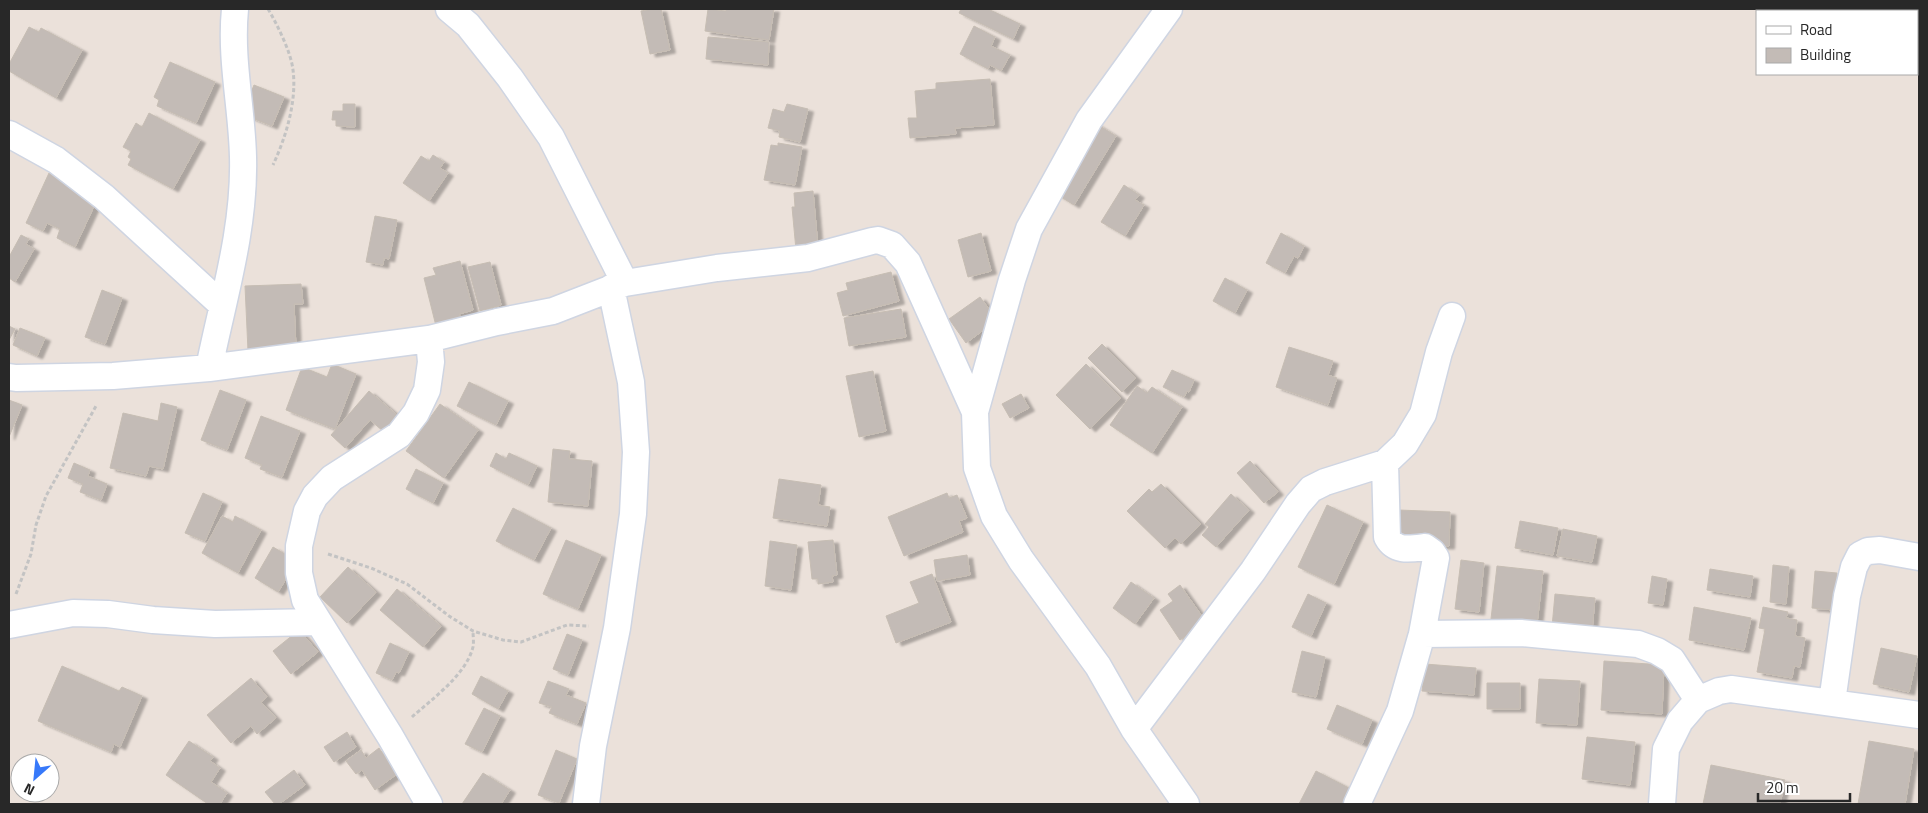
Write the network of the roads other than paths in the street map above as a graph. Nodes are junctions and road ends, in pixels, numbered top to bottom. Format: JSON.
{"nodes":[{"id":1,"x":235,"y":9,"type":"edge"},
{"id":2,"x":449,"y":9,"type":"edge"},
{"id":3,"x":1169,"y":9,"type":"edge"},
{"id":4,"x":9,"y":134,"type":"edge"},
{"id":5,"x":618,"y":285,"type":"junction"},
{"id":6,"x":222,"y":305,"type":"junction"},
{"id":7,"x":1452,"y":316,"type":"dead end"},
{"id":8,"x":429,"y":339,"type":"junction"},
{"id":9,"x":209,"y":368,"type":"junction"},
{"id":10,"x":9,"y":377,"type":"edge"},
{"id":11,"x":975,"y":412,"type":"junction"},
{"id":12,"x":1385,"y":463,"type":"junction"},
{"id":13,"x":1919,"y":557,"type":"edge"},
{"id":14,"x":11,"y":613,"type":"edge"},
{"id":15,"x":318,"y":622,"type":"junction"},
{"id":16,"x":1422,"y":634,"type":"junction"},
{"id":17,"x":1698,"y":700,"type":"junction"},
{"id":18,"x":1832,"y":702,"type":"junction"},
{"id":19,"x":1919,"y":715,"type":"edge"},
{"id":20,"x":1134,"y":729,"type":"junction"},
{"id":21,"x":429,"y":804,"type":"edge"},
{"id":22,"x":586,"y":804,"type":"edge"},
{"id":23,"x":1186,"y":804,"type":"edge"},
{"id":24,"x":1357,"y":804,"type":"edge"},
{"id":25,"x":1662,"y":804,"type":"edge"}],
"edges":[{"from":1,"to":6,"type":"street"},
{"from":2,"to":5,"type":"street"},
{"from":3,"to":11,"type":"street"},
{"from":4,"to":6,"type":"street"},
{"from":5,"to":8,"type":"street"},
{"from":5,"to":11,"type":"street"},
{"from":5,"to":22,"type":"street"},
{"from":6,"to":9,"type":"street"},
{"from":7,"to":12,"type":"street"},
{"from":8,"to":9,"type":"street"},
{"from":8,"to":15,"type":"street"},
{"from":9,"to":10,"type":"street"},
{"from":11,"to":20,"type":"street"},
{"from":12,"to":16,"type":"street"},
{"from":12,"to":20,"type":"street"},
{"from":13,"to":18,"type":"street"},
{"from":14,"to":15,"type":"street"},
{"from":15,"to":21,"type":"street"},
{"from":16,"to":17,"type":"street"},
{"from":16,"to":24,"type":"street"},
{"from":17,"to":18,"type":"street"},
{"from":17,"to":25,"type":"street"},
{"from":18,"to":19,"type":"street"},
{"from":20,"to":23,"type":"street"}]}
